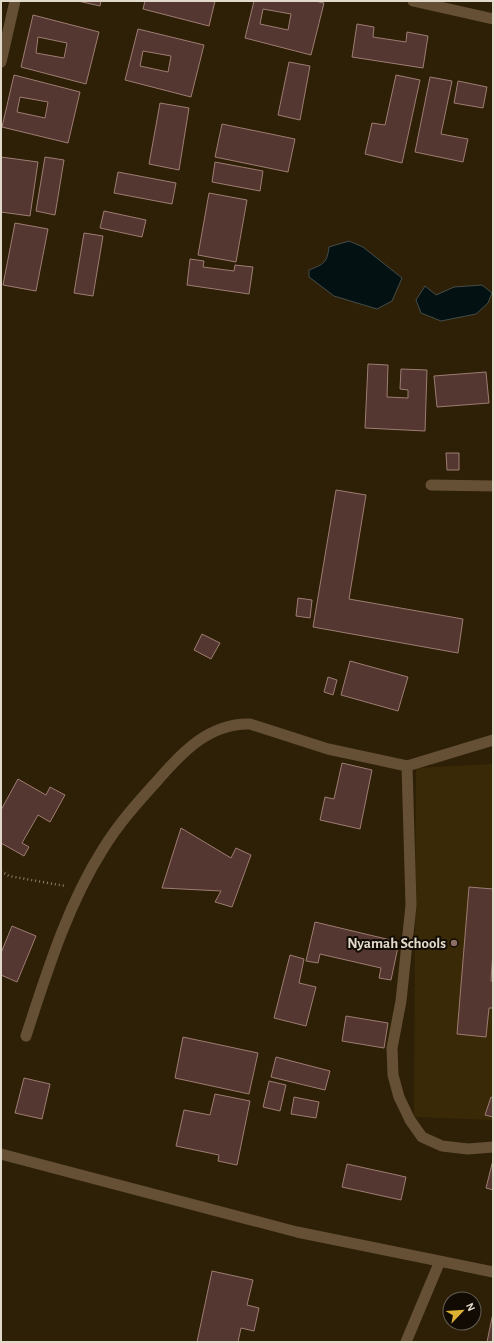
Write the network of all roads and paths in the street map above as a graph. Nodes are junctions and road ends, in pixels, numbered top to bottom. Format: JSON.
{"nodes":[{"id":1,"x":15,"y":1,"type":"edge"},
{"id":2,"x":413,"y":1,"type":"edge"},
{"id":3,"x":493,"y":19,"type":"edge"},
{"id":4,"x":1,"y":62,"type":"edge"},
{"id":5,"x":431,"y":485,"type":"dead end"},
{"id":6,"x":493,"y":486,"type":"edge"},
{"id":7,"x":493,"y":740,"type":"edge"},
{"id":8,"x":407,"y":766,"type":"junction"},
{"id":9,"x":1,"y":871,"type":"edge"},
{"id":10,"x":81,"y":889,"type":"junction"},
{"id":11,"x":26,"y":1036,"type":"dead end"},
{"id":12,"x":493,"y":1147,"type":"edge"},
{"id":13,"x":1,"y":1154,"type":"edge"},
{"id":14,"x":440,"y":1261,"type":"junction"},
{"id":15,"x":493,"y":1272,"type":"edge"},
{"id":16,"x":406,"y":1342,"type":"edge"}],
"edges":[{"from":1,"to":4,"type":"street"},
{"from":2,"to":3,"type":"street"},
{"from":5,"to":6,"type":"street"},
{"from":7,"to":8,"type":"street"},
{"from":8,"to":10,"type":"street"},
{"from":8,"to":12,"type":"street"},
{"from":9,"to":10,"type":"path"},
{"from":10,"to":11,"type":"street"},
{"from":13,"to":14,"type":"street"},
{"from":14,"to":15,"type":"street"},
{"from":14,"to":16,"type":"street"}]}
